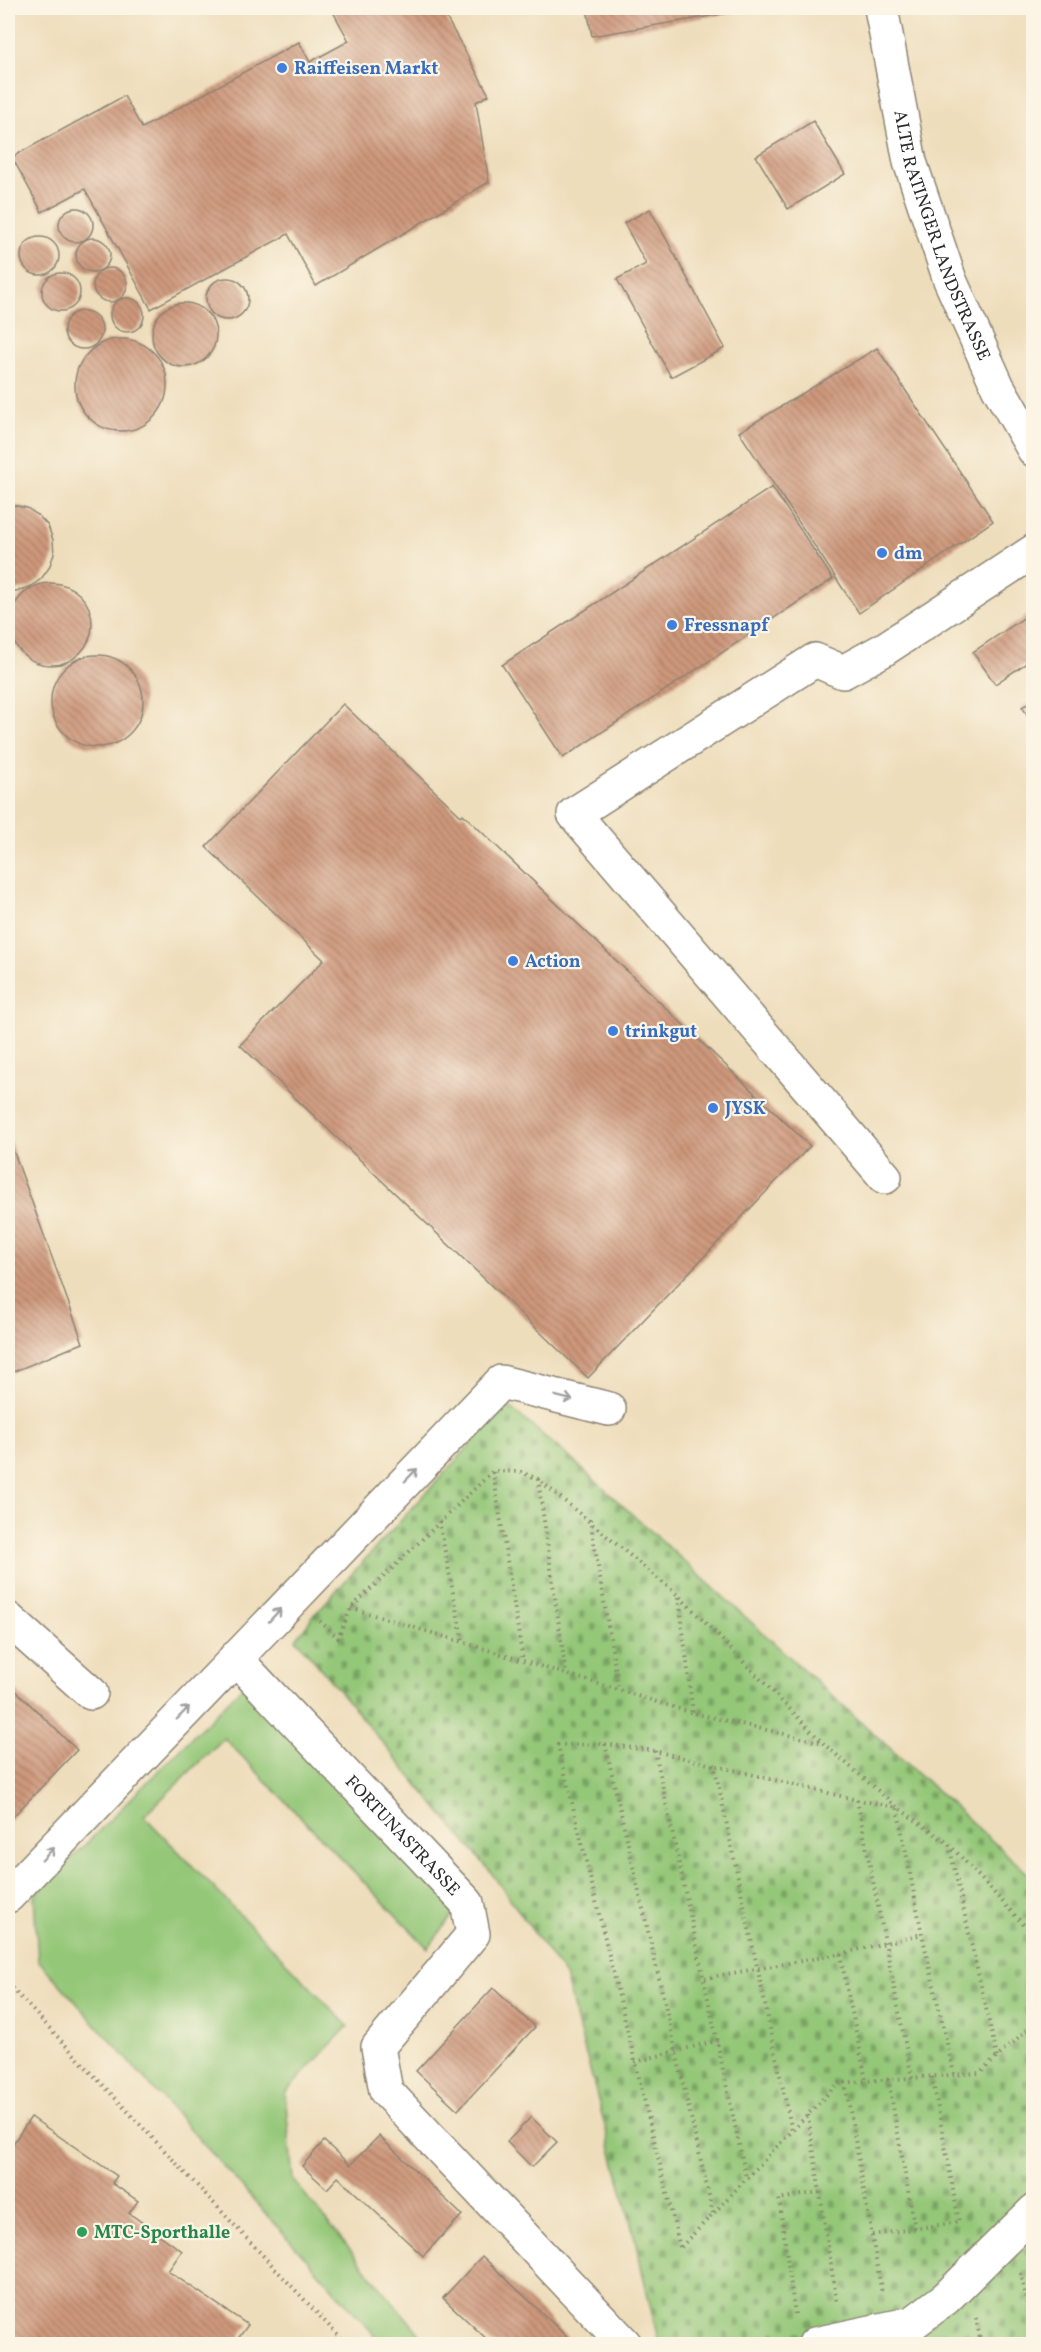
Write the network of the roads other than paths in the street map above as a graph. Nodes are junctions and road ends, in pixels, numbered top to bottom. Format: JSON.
{"nodes":[{"id":1,"x":881,"y":8,"type":"edge"},
{"id":2,"x":1034,"y":450,"type":"edge"},
{"id":3,"x":1034,"y":551,"type":"edge"},
{"id":4,"x":885,"y":1178,"type":"dead end"},
{"id":5,"x":609,"y":1409,"type":"dead end"},
{"id":6,"x":8,"y":1619,"type":"edge"},
{"id":7,"x":235,"y":1658,"type":"junction"},
{"id":8,"x":91,"y":1693,"type":"dead end"},
{"id":9,"x":11,"y":1886,"type":"edge"},
{"id":10,"x":1023,"y":2221,"type":"edge"},
{"id":11,"x":616,"y":2335,"type":"edge"},
{"id":12,"x":818,"y":2335,"type":"edge"}],
"edges":[{"from":1,"to":2,"type":"street","name":"ALTE RATINGER LANDSTRASSE"},
{"from":3,"to":4,"type":"street"},
{"from":7,"to":5,"type":"street","one_way":true},
{"from":6,"to":8,"type":"street"},
{"from":9,"to":7,"type":"street","one_way":true},
{"from":7,"to":11,"type":"street","name":"FORTUNASTRASSE"},
{"from":10,"to":12,"type":"street"}]}
